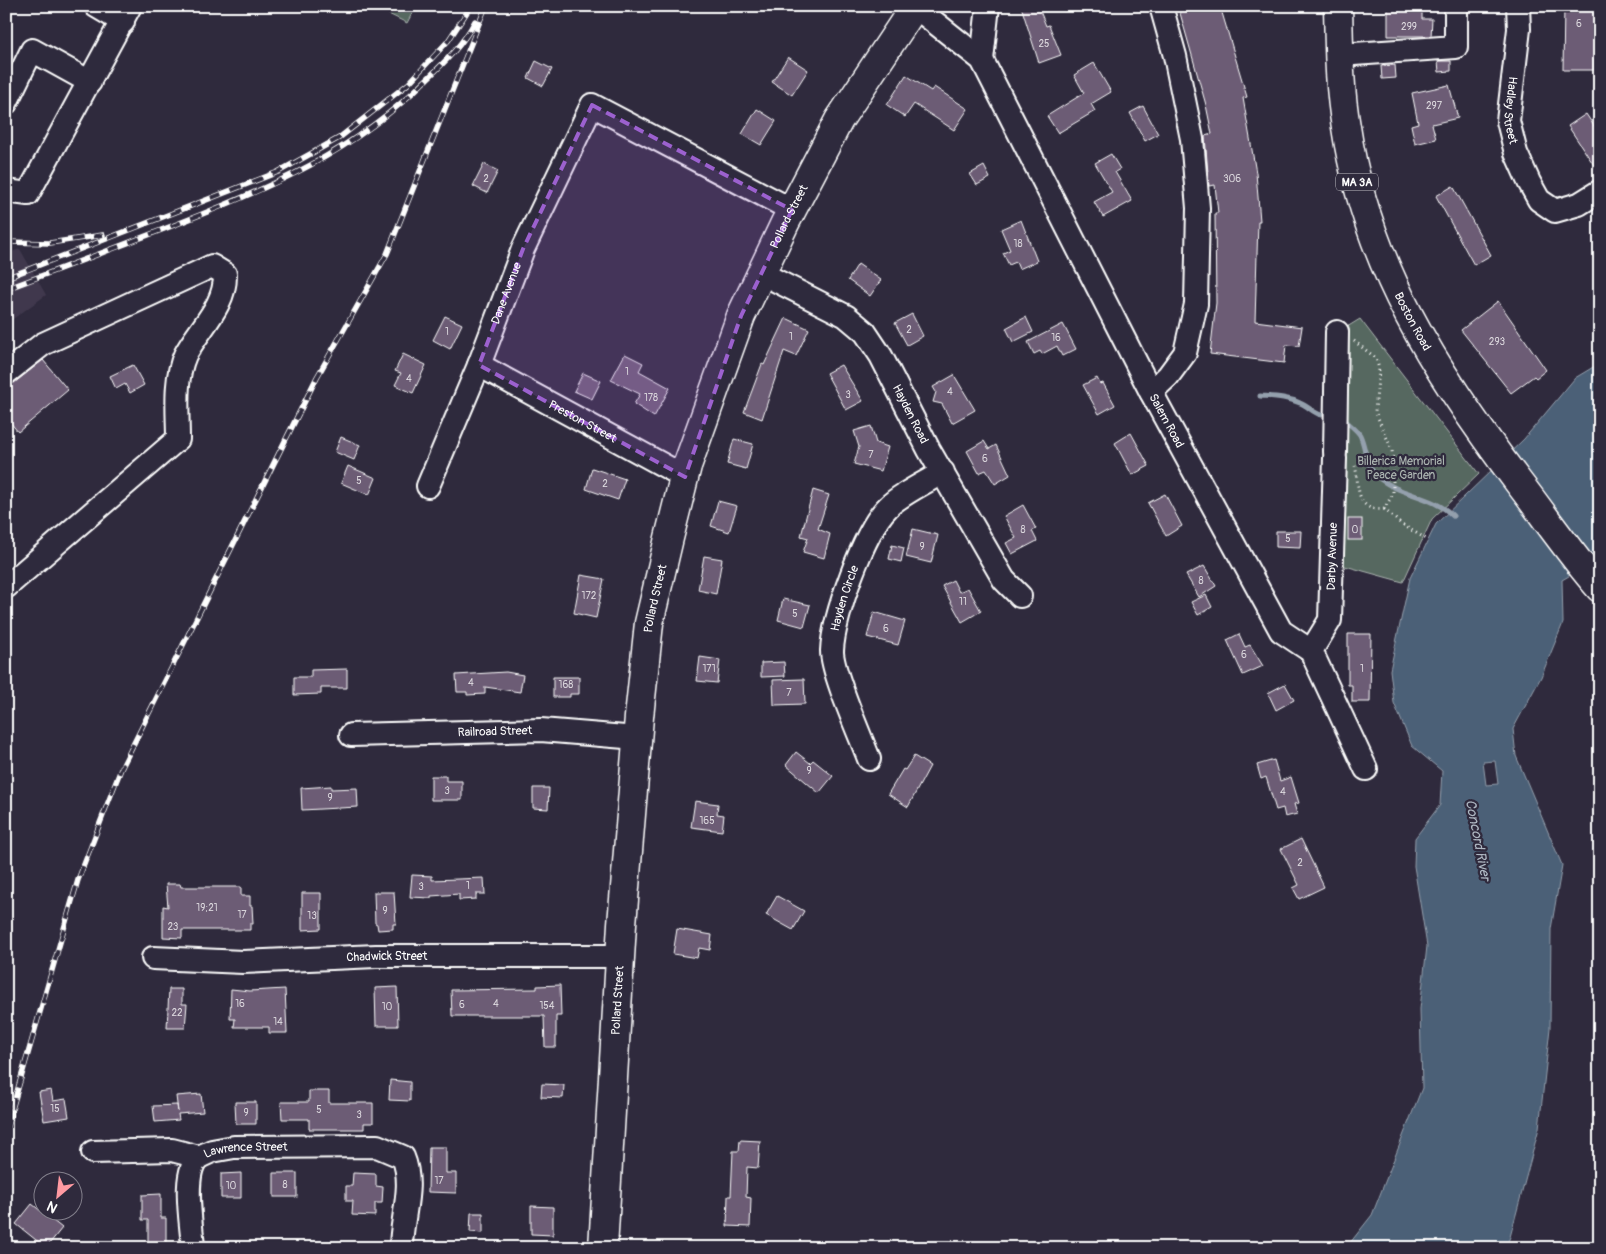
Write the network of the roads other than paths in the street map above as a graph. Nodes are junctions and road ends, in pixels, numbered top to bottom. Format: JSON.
{"nodes":[{"id":1,"x":96,"y":6,"type":"edge"},
{"id":2,"x":915,"y":6,"type":"edge"},
{"id":3,"x":988,"y":6,"type":"edge"},
{"id":4,"x":1162,"y":6,"type":"edge"},
{"id":5,"x":1338,"y":6,"type":"edge"},
{"id":6,"x":1456,"y":6,"type":"edge"},
{"id":7,"x":1518,"y":6,"type":"edge"},
{"id":8,"x":127,"y":14,"type":"edge"},
{"id":9,"x":1339,"y":55,"type":"junction"},
{"id":10,"x":982,"y":60,"type":"junction"},
{"id":11,"x":90,"y":82,"type":"junction"},
{"id":12,"x":6,"y":103,"type":"edge"},
{"id":13,"x":6,"y":191,"type":"edge"},
{"id":14,"x":1600,"y":191,"type":"edge"},
{"id":15,"x":792,"y":210,"type":"junction"},
{"id":16,"x":761,"y":273,"type":"junction"},
{"id":17,"x":1337,"y":334,"type":"road end"},
{"id":18,"x":479,"y":365,"type":"junction"},
{"id":19,"x":6,"y":373,"type":"edge"},
{"id":20,"x":1151,"y":392,"type":"junction"},
{"id":21,"x":942,"y":472,"type":"junction"},
{"id":22,"x":685,"y":477,"type":"junction"},
{"id":23,"x":428,"y":486,"type":"dead end"},
{"id":24,"x":1597,"y":584,"type":"edge"},
{"id":25,"x":6,"y":587,"type":"edge"},
{"id":26,"x":1020,"y":596,"type":"dead end"},
{"id":27,"x":1310,"y":651,"type":"junction"},
{"id":28,"x":351,"y":736,"type":"dead end"},
{"id":29,"x":637,"y":738,"type":"junction"},
{"id":30,"x":869,"y":759,"type":"dead end"},
{"id":31,"x":1366,"y":769,"type":"dead end"},
{"id":32,"x":620,"y":956,"type":"junction"},
{"id":33,"x":153,"y":958,"type":"dead end"},
{"id":34,"x":93,"y":1152,"type":"dead end"},
{"id":35,"x":199,"y":1157,"type":"junction"},
{"id":36,"x":193,"y":1248,"type":"edge"},
{"id":37,"x":401,"y":1248,"type":"edge"},
{"id":38,"x":603,"y":1248,"type":"edge"}],
"edges":[{"from":1,"to":8,"type":"street"},
{"from":2,"to":10,"type":"street","name":"Salem Road"},
{"from":2,"to":15,"type":"main road","name":"Pollard Street"},
{"from":3,"to":10,"type":"street"},
{"from":4,"to":20,"type":"street"},
{"from":5,"to":9,"type":"main road","name":"Boston Road","number":"MA 3A"},
{"from":6,"to":9,"type":"street"},
{"from":7,"to":14,"type":"street","name":"Hadley Street"},
{"from":8,"to":11,"type":"street"},
{"from":9,"to":24,"type":"main road","name":"Boston Road","number":"MA 3A"},
{"from":10,"to":20,"type":"street","name":"Salem Road"},
{"from":11,"to":12,"type":"street"},
{"from":11,"to":13,"type":"street"},
{"from":15,"to":16,"type":"main road","name":"Pollard Street"},
{"from":15,"to":18,"type":"street","name":"Dane Avenue"},
{"from":16,"to":21,"type":"street","name":"Hayden Road"},
{"from":16,"to":22,"type":"main road","name":"Pollard Street"},
{"from":17,"to":27,"type":"street","name":"Darby Avenue"},
{"from":18,"to":22,"type":"street","name":"Preston Street"},
{"from":18,"to":23,"type":"street","name":"Dane Avenue"},
{"from":19,"to":25,"type":"street"},
{"from":20,"to":27,"type":"street","name":"Salem Road"},
{"from":21,"to":26,"type":"street","name":"Hayden Road"},
{"from":21,"to":30,"type":"street","name":"Hayden Circle"},
{"from":22,"to":29,"type":"main road","name":"Pollard Street"},
{"from":27,"to":31,"type":"street","name":"Salem Road"},
{"from":28,"to":29,"type":"street","name":"Railroad Street"},
{"from":29,"to":32,"type":"main road","name":"Pollard Street"},
{"from":32,"to":33,"type":"street","name":"Chadwick Street"},
{"from":32,"to":38,"type":"main road","name":"Pollard Street"},
{"from":34,"to":35,"type":"street","name":"Lawrence Street"},
{"from":35,"to":36,"type":"street"},
{"from":35,"to":37,"type":"street","name":"Lawrence Street"}]}
